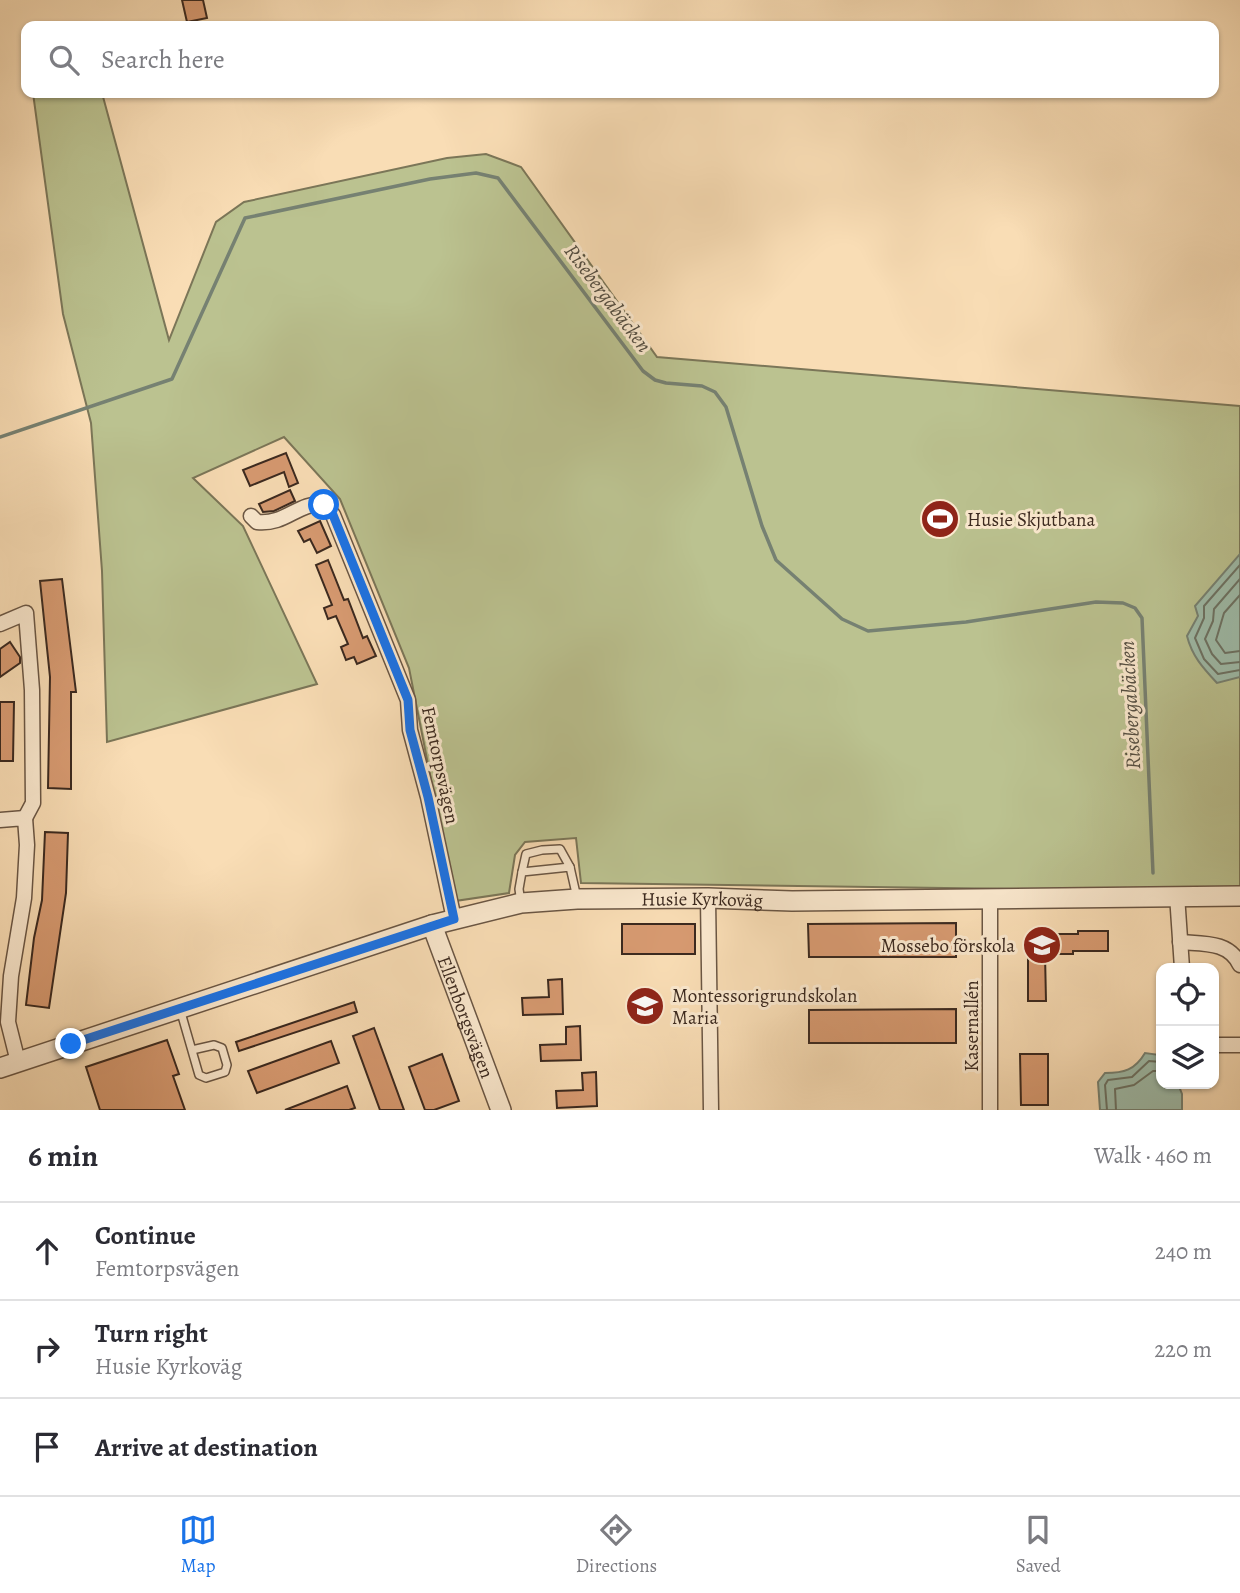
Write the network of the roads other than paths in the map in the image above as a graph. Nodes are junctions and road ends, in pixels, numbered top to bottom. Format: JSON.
{"nodes":[{"id":1,"x":251,"y":516,"type":"dead end"},
{"id":2,"x":0,"y":624,"type":"edge"},
{"id":3,"x":24,"y":818,"type":"junction"},
{"id":4,"x":0,"y":820,"type":"edge"},
{"id":5,"x":570,"y":867,"type":"junction"},
{"id":6,"x":522,"y":872,"type":"junction"},
{"id":7,"x":1177,"y":895,"type":"junction"},
{"id":8,"x":1240,"y":896,"type":"edge"},
{"id":9,"x":708,"y":898,"type":"junction"},
{"id":10,"x":577,"y":899,"type":"junction"},
{"id":11,"x":990,"y":901,"type":"junction"},
{"id":12,"x":521,"y":904,"type":"junction"},
{"id":13,"x":454,"y":919,"type":"junction"},
{"id":14,"x":432,"y":925,"type":"junction"},
{"id":15,"x":1180,"y":942,"type":"junction"},
{"id":16,"x":1182,"y":963,"type":"edge"},
{"id":17,"x":1240,"y":965,"type":"edge"},
{"id":18,"x":180,"y":1008,"type":"junction"},
{"id":19,"x":1219,"y":1045,"type":"edge"},
{"id":20,"x":1240,"y":1045,"type":"edge"},
{"id":21,"x":192,"y":1050,"type":"junction"},
{"id":22,"x":9,"y":1065,"type":"edge"},
{"id":23,"x":501,"y":1110,"type":"edge"},
{"id":24,"x":711,"y":1110,"type":"edge"},
{"id":25,"x":990,"y":1110,"type":"edge"}],
"edges":[{"from":1,"to":13,"type":"street","name":"Femtorpsvägen"},
{"from":2,"to":3,"type":"street"},
{"from":3,"to":4,"type":"street"},
{"from":3,"to":22,"type":"street"},
{"from":5,"to":6,"type":"lane"},
{"from":5,"to":6,"type":"lane"},
{"from":5,"to":10,"type":"lane"},
{"from":6,"to":12,"type":"lane"},
{"from":7,"to":8,"type":"street","name":"Husie Kyrkoväg"},
{"from":7,"to":11,"type":"street","name":"Husie Kyrkoväg"},
{"from":7,"to":15,"type":"street"},
{"from":9,"to":10,"type":"street","name":"Husie Kyrkoväg"},
{"from":9,"to":11,"type":"street","name":"Husie Kyrkoväg"},
{"from":9,"to":24,"type":"street"},
{"from":10,"to":12,"type":"street","name":"Husie Kyrkoväg"},
{"from":11,"to":25,"type":"street","name":"Kasernallén"},
{"from":12,"to":13,"type":"street","name":"Husie Kyrkoväg"},
{"from":13,"to":14,"type":"street","name":"Husie Kyrkoväg"},
{"from":14,"to":18,"type":"street","name":"Husie Kyrkoväg"},
{"from":14,"to":23,"type":"street","name":"Ellenborgsvägen"},
{"from":15,"to":16,"type":"street"},
{"from":15,"to":17,"type":"street"},
{"from":18,"to":21,"type":"lane"},
{"from":18,"to":22,"type":"street","name":"Husie Kyrkoväg"},
{"from":19,"to":20,"type":"street"},
{"from":21,"to":21,"type":"lane"}]}
